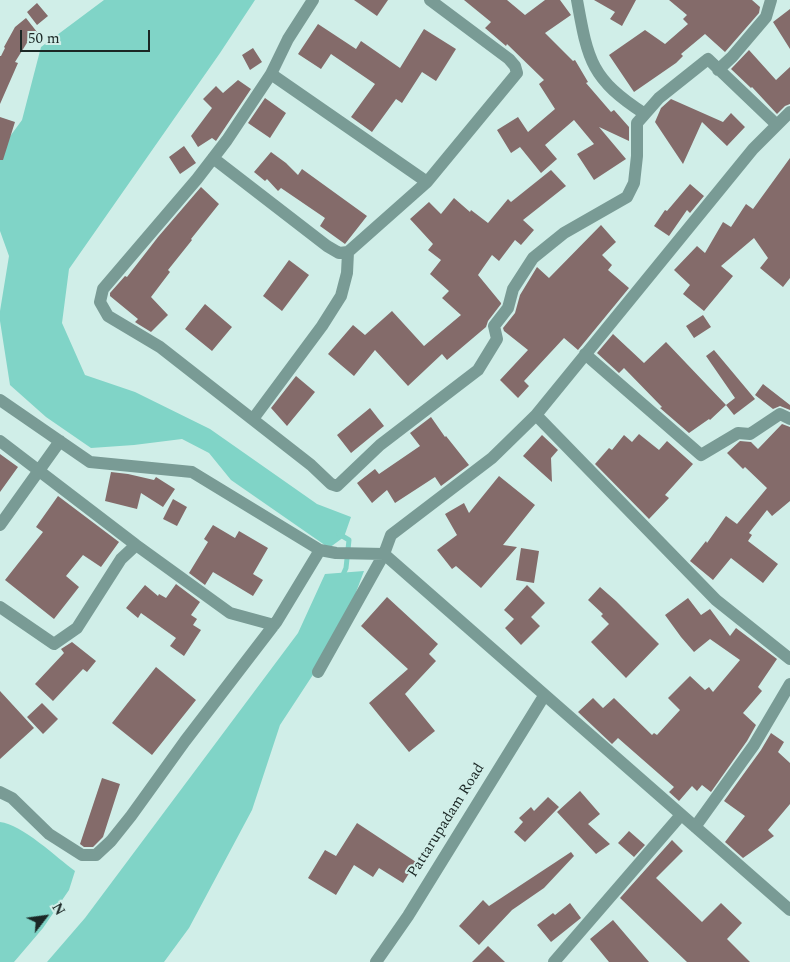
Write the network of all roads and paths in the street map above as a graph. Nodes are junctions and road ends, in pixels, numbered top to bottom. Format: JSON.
{"nodes":[{"id":1,"x":313,"y":0,"type":"edge"},
{"id":2,"x":430,"y":0,"type":"edge"},
{"id":3,"x":577,"y":0,"type":"edge"},
{"id":4,"x":771,"y":0,"type":"edge"},
{"id":5,"x":718,"y":70,"type":"junction"},
{"id":6,"x":271,"y":74,"type":"junction"},
{"id":7,"x":790,"y":112,"type":"edge"},
{"id":8,"x":645,"y":114,"type":"junction"},
{"id":9,"x":777,"y":124,"type":"junction"},
{"id":10,"x":213,"y":158,"type":"junction"},
{"id":11,"x":427,"y":182,"type":"junction"},
{"id":12,"x":348,"y":252,"type":"junction"},
{"id":13,"x":585,"y":354,"type":"junction"},
{"id":14,"x":0,"y":400,"type":"edge"},
{"id":15,"x":536,"y":415,"type":"junction"},
{"id":16,"x":253,"y":419,"type":"junction"},
{"id":17,"x":790,"y":419,"type":"edge"},
{"id":18,"x":0,"y":441,"type":"edge"},
{"id":19,"x":60,"y":441,"type":"junction"},
{"id":20,"x":39,"y":470,"type":"junction"},
{"id":21,"x":0,"y":525,"type":"edge"},
{"id":22,"x":136,"y":545,"type":"junction"},
{"id":23,"x":320,"y":550,"type":"junction"},
{"id":24,"x":378,"y":554,"type":"junction"},
{"id":25,"x":0,"y":607,"type":"edge"},
{"id":26,"x":274,"y":625,"type":"junction"},
{"id":27,"x":790,"y":659,"type":"edge"},
{"id":28,"x":318,"y":672,"type":"dead end"},
{"id":29,"x":790,"y":684,"type":"edge"},
{"id":30,"x":544,"y":696,"type":"junction"},
{"id":31,"x":0,"y":792,"type":"edge"},
{"id":32,"x":681,"y":815,"type":"junction"},
{"id":33,"x":695,"y":827,"type":"junction"},
{"id":34,"x":790,"y":910,"type":"edge"},
{"id":35,"x":376,"y":962,"type":"edge"},
{"id":36,"x":554,"y":962,"type":"edge"}],
"edges":[{"from":1,"to":6,"type":"street"},
{"from":2,"to":11,"type":"street"},
{"from":3,"to":8,"type":"street"},
{"from":4,"to":5,"type":"street"},
{"from":5,"to":8,"type":"street"},
{"from":5,"to":9,"type":"street"},
{"from":6,"to":10,"type":"street"},
{"from":6,"to":11,"type":"street"},
{"from":7,"to":9,"type":"street"},
{"from":8,"to":16,"type":"street"},
{"from":9,"to":13,"type":"street"},
{"from":10,"to":12,"type":"street"},
{"from":10,"to":16,"type":"street"},
{"from":11,"to":12,"type":"street"},
{"from":12,"to":16,"type":"street"},
{"from":13,"to":15,"type":"street"},
{"from":13,"to":17,"type":"street"},
{"from":14,"to":19,"type":"street"},
{"from":15,"to":24,"type":"street"},
{"from":15,"to":27,"type":"street"},
{"from":18,"to":20,"type":"street"},
{"from":19,"to":20,"type":"street"},
{"from":19,"to":23,"type":"street"},
{"from":20,"to":21,"type":"street"},
{"from":20,"to":22,"type":"street"},
{"from":22,"to":25,"type":"street"},
{"from":22,"to":26,"type":"street"},
{"from":23,"to":24,"type":"street"},
{"from":23,"to":26,"type":"street"},
{"from":24,"to":28,"type":"street"},
{"from":24,"to":30,"type":"street"},
{"from":26,"to":31,"type":"street"},
{"from":29,"to":33,"type":"street"},
{"from":30,"to":32,"type":"street"},
{"from":30,"to":35,"type":"street","name":"Pattarupadam Road"},
{"from":32,"to":33,"type":"street"},
{"from":32,"to":36,"type":"street"},
{"from":33,"to":34,"type":"street"}]}
